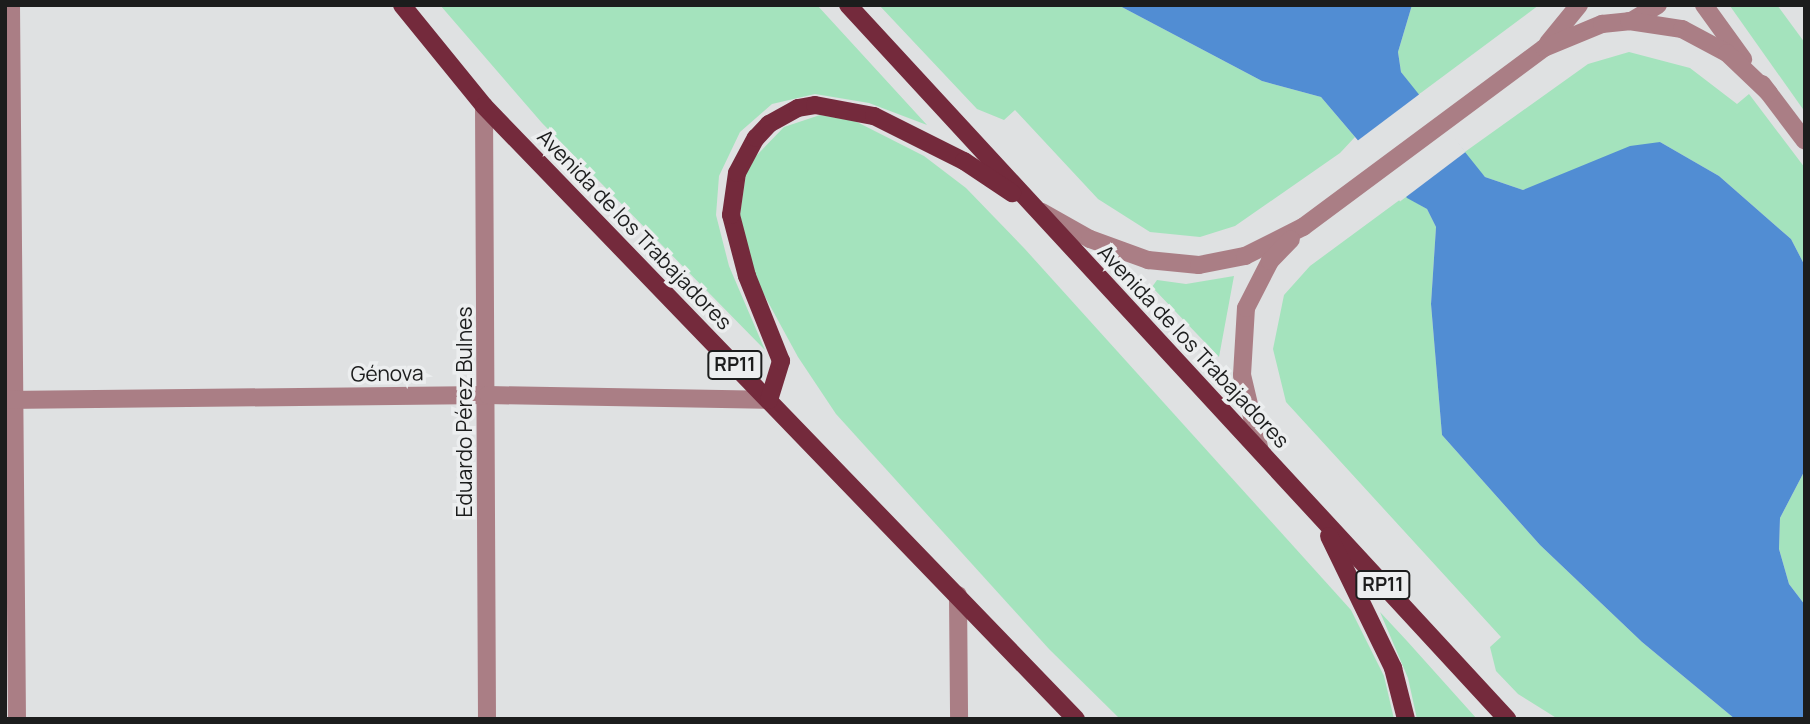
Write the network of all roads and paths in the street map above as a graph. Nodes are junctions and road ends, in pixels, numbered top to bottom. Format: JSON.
{"nodes":[{"id":1,"x":12,"y":5,"type":"edge"},
{"id":2,"x":402,"y":5,"type":"edge"},
{"id":3,"x":848,"y":5,"type":"edge"},
{"id":4,"x":1579,"y":5,"type":"edge"},
{"id":5,"x":1658,"y":5,"type":"edge"},
{"id":6,"x":1704,"y":5,"type":"edge"},
{"id":7,"x":1629,"y":21,"type":"junction"},
{"id":8,"x":1544,"y":48,"type":"junction"},
{"id":9,"x":1769,"y":93,"type":"junction"},
{"id":10,"x":484,"y":106,"type":"junction"},
{"id":11,"x":1805,"y":141,"type":"edge"},
{"id":12,"x":1035,"y":208,"type":"junction"},
{"id":13,"x":1303,"y":226,"type":"junction"},
{"id":14,"x":488,"y":395,"type":"junction"},
{"id":15,"x":10,"y":400,"type":"edge"},
{"id":16,"x":769,"y":400,"type":"junction"},
{"id":17,"x":1260,"y":451,"type":"junction"},
{"id":18,"x":1317,"y":513,"type":"junction"},
{"id":19,"x":958,"y":596,"type":"junction"},
{"id":20,"x":17,"y":719,"type":"edge"},
{"id":21,"x":487,"y":719,"type":"edge"},
{"id":22,"x":959,"y":719,"type":"edge"},
{"id":23,"x":1076,"y":719,"type":"edge"},
{"id":24,"x":1406,"y":719,"type":"edge"},
{"id":25,"x":1507,"y":719,"type":"edge"}],
"edges":[{"from":1,"to":15,"type":"street"},
{"from":2,"to":10,"type":"main road","name":"Avenida de los Trabajadores","number":"RP11"},
{"from":3,"to":12,"type":"main road","name":"Avenida de los Trabajadores","number":"RP11"},
{"from":4,"to":8,"type":"street"},
{"from":5,"to":7,"type":"street"},
{"from":6,"to":9,"type":"street"},
{"from":7,"to":8,"type":"street"},
{"from":7,"to":9,"type":"street"},
{"from":8,"to":13,"type":"street"},
{"from":9,"to":11,"type":"street"},
{"from":10,"to":14,"type":"street","name":"Eduardo Pérez Bulnes"},
{"from":10,"to":16,"type":"main road","name":"Avenida de los Trabajadores","number":"RP11"},
{"from":12,"to":13,"type":"street"},
{"from":12,"to":16,"type":"main road"},
{"from":12,"to":17,"type":"main road","name":"Avenida de los Trabajadores","number":"RP11"},
{"from":13,"to":17,"type":"street"},
{"from":14,"to":15,"type":"street","name":"Génova"},
{"from":14,"to":16,"type":"street","name":"Génova"},
{"from":14,"to":21,"type":"street","name":"Eduardo Pérez Bulnes"},
{"from":15,"to":20,"type":"street"},
{"from":16,"to":19,"type":"main road","name":"Avenida de los Trabajadores","number":"RP11"},
{"from":17,"to":18,"type":"main road","name":"Avenida de los Trabajadores","number":"RP11"},
{"from":18,"to":24,"type":"main road"},
{"from":18,"to":25,"type":"main road","name":"Avenida de los Trabajadores","number":"RP11"},
{"from":19,"to":22,"type":"street"},
{"from":19,"to":23,"type":"main road","name":"Avenida de los Trabajadores","number":"RP11"}]}
